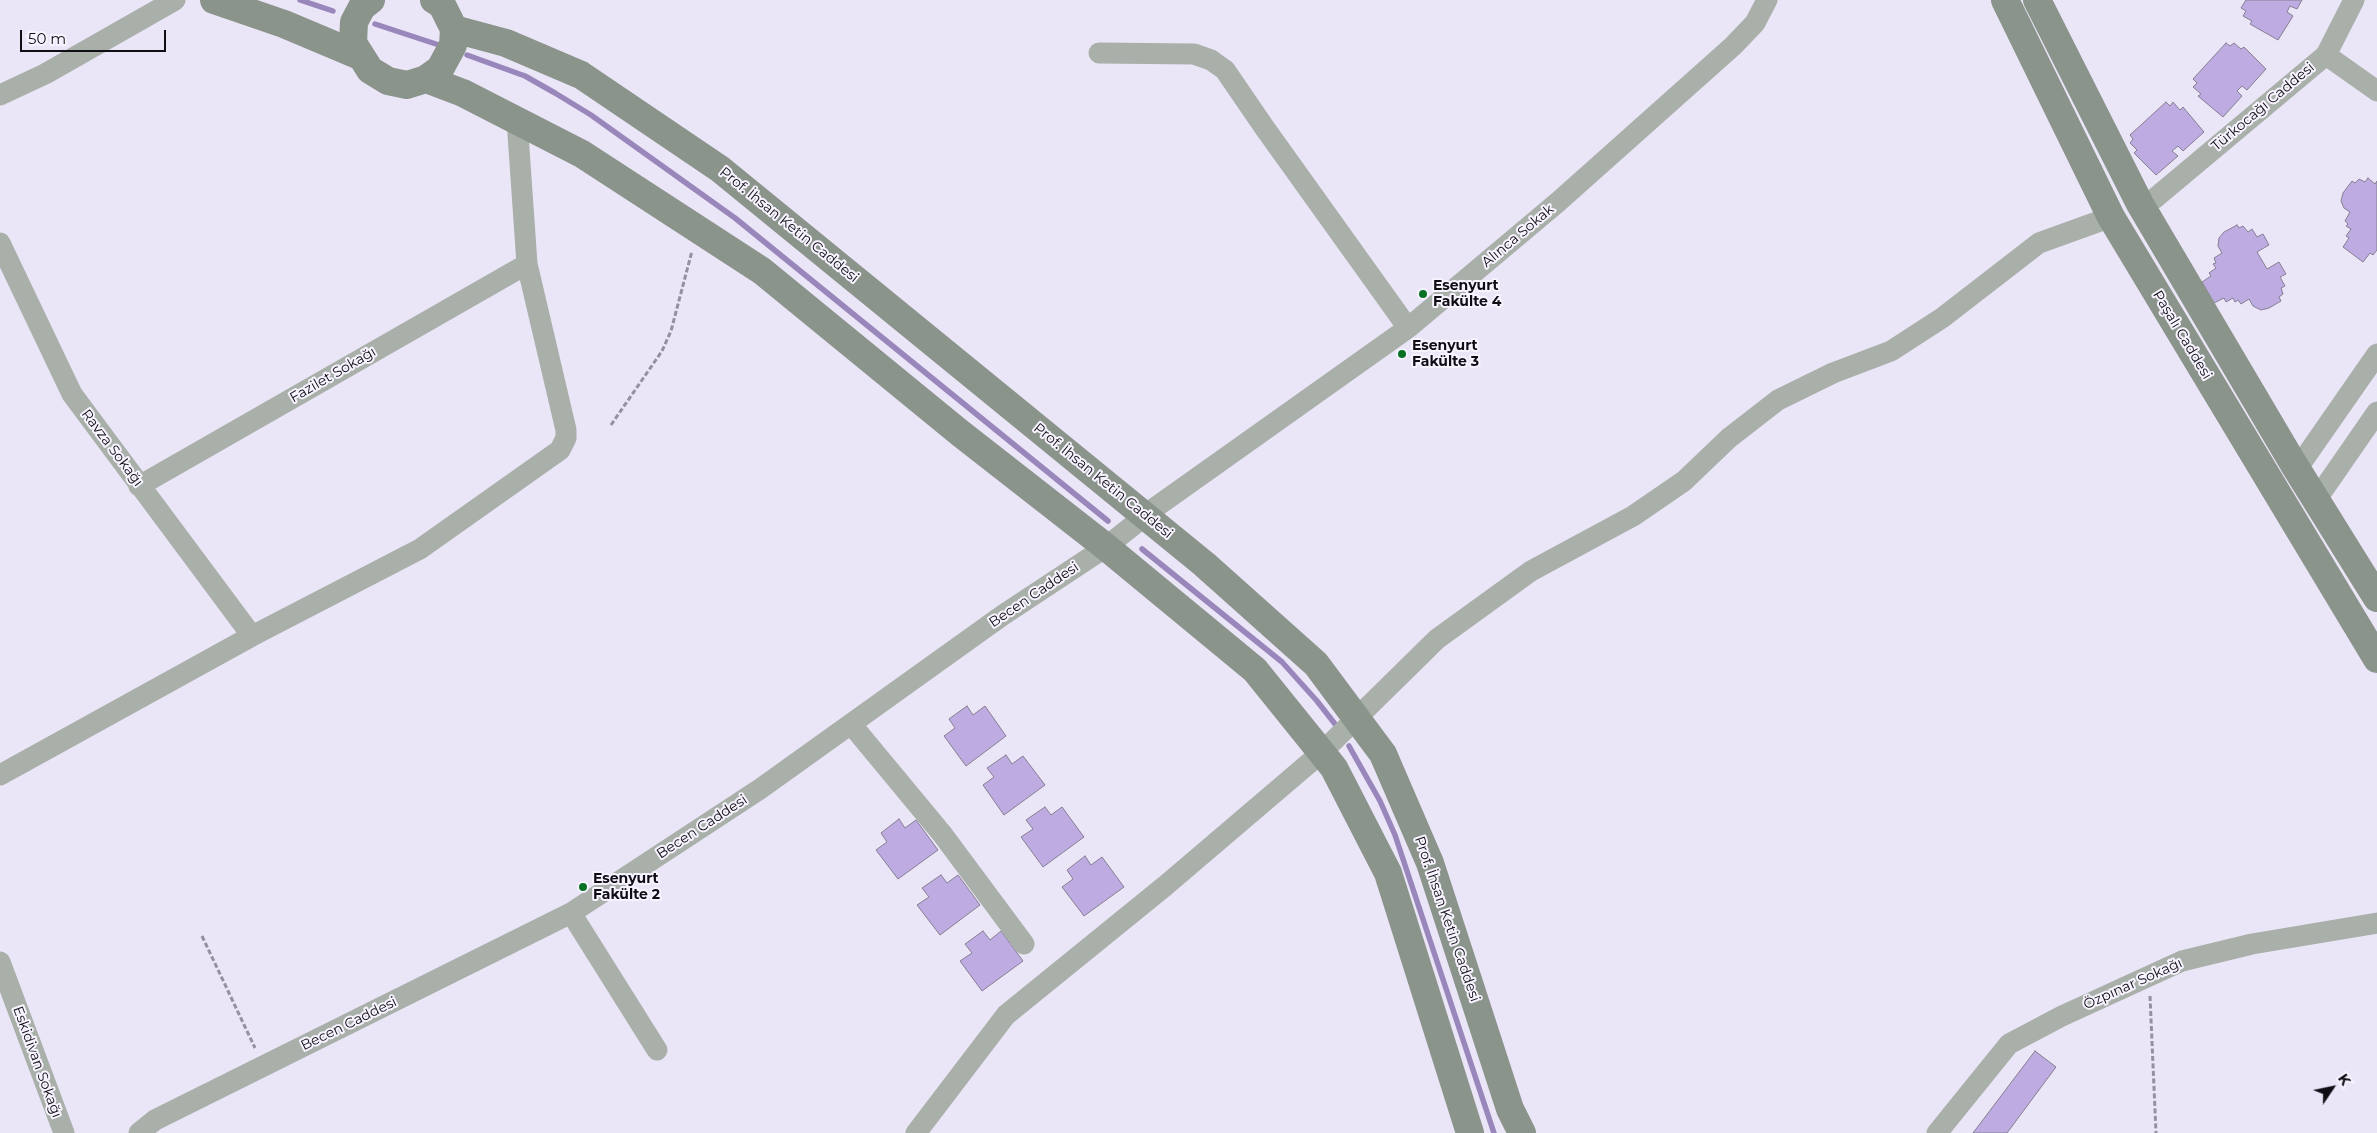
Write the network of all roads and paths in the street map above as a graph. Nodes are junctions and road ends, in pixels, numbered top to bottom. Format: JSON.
{"nodes":[{"id":1,"x":174,"y":0,"type":"edge"},
{"id":2,"x":214,"y":0,"type":"edge"},
{"id":3,"x":371,"y":0,"type":"edge"},
{"id":4,"x":1767,"y":0,"type":"edge"},
{"id":5,"x":2005,"y":0,"type":"edge"},
{"id":6,"x":2037,"y":0,"type":"edge"},
{"id":7,"x":2354,"y":0,"type":"edge"},
{"id":8,"x":445,"y":8,"type":"edge"},
{"id":9,"x":1099,"y":53,"type":"dead end"},
{"id":10,"x":2326,"y":55,"type":"junction"},
{"id":11,"x":360,"y":56,"type":"junction"},
{"id":12,"x":426,"y":79,"type":"junction"},
{"id":13,"x":2377,"y":91,"type":"edge"},
{"id":14,"x":0,"y":94,"type":"edge"},
{"id":15,"x":517,"y":120,"type":"junction"},
{"id":16,"x":2147,"y":202,"type":"junction"},
{"id":17,"x":2111,"y":217,"type":"junction"},
{"id":18,"x":698,"y":229,"type":"junction"},
{"id":19,"x":0,"y":243,"type":"edge"},
{"id":20,"x":527,"y":264,"type":"junction"},
{"id":21,"x":1408,"y":328,"type":"junction"},
{"id":22,"x":2377,"y":354,"type":"edge"},
{"id":23,"x":2377,"y":412,"type":"edge"},
{"id":24,"x":611,"y":425,"type":"dead end"},
{"id":25,"x":2293,"y":463,"type":"junction"},
{"id":26,"x":140,"y":486,"type":"junction"},
{"id":27,"x":2315,"y":495,"type":"junction"},
{"id":28,"x":1145,"y":515,"type":"junction"},
{"id":29,"x":1106,"y":547,"type":"junction"},
{"id":30,"x":2377,"y":598,"type":"edge"},
{"id":31,"x":252,"y":636,"type":"junction"},
{"id":32,"x":2377,"y":659,"type":"edge"},
{"id":33,"x":1356,"y":719,"type":"junction"},
{"id":34,"x":852,"y":724,"type":"junction"},
{"id":35,"x":1321,"y":753,"type":"junction"},
{"id":36,"x":0,"y":774,"type":"edge"},
{"id":37,"x":571,"y":913,"type":"junction"},
{"id":38,"x":2377,"y":923,"type":"edge"},
{"id":39,"x":202,"y":936,"type":"dead end"},
{"id":40,"x":1024,"y":944,"type":"dead end"},
{"id":41,"x":0,"y":962,"type":"edge"},
{"id":42,"x":2149,"y":976,"type":"junction"},
{"id":43,"x":657,"y":1050,"type":"dead end"},
{"id":44,"x":264,"y":1066,"type":"junction"},
{"id":45,"x":64,"y":1133,"type":"edge"},
{"id":46,"x":139,"y":1133,"type":"edge"},
{"id":47,"x":916,"y":1133,"type":"edge"},
{"id":48,"x":1470,"y":1133,"type":"edge"},
{"id":49,"x":1522,"y":1133,"type":"edge"},
{"id":50,"x":1937,"y":1133,"type":"edge"},
{"id":51,"x":2156,"y":1133,"type":"edge"}],
"edges":[{"from":1,"to":14,"type":"street"},
{"from":2,"to":11,"type":"street"},
{"from":3,"to":11,"type":"street"},
{"from":4,"to":21,"type":"street","name":"Alınca Sokak"},
{"from":5,"to":17,"type":"street","name":"Paşalı Caddesi"},
{"from":6,"to":16,"type":"street"},
{"from":7,"to":10,"type":"street","name":"Türkocağı Caddesi"},
{"from":8,"to":12,"type":"street"},
{"from":8,"to":28,"type":"street","name":"Prof. İhsan Ketin Caddesi"},
{"from":9,"to":21,"type":"street"},
{"from":10,"to":13,"type":"street"},
{"from":10,"to":16,"type":"street","name":"Türkocağı Caddesi"},
{"from":11,"to":12,"type":"street"},
{"from":12,"to":15,"type":"street"},
{"from":15,"to":18,"type":"street"},
{"from":15,"to":20,"type":"street"},
{"from":16,"to":25,"type":"street"},
{"from":17,"to":32,"type":"street","name":"Paşalı Caddesi"},
{"from":17,"to":33,"type":"street"},
{"from":18,"to":24,"type":"path"},
{"from":18,"to":29,"type":"street"},
{"from":19,"to":26,"type":"street","name":"Ravza Sokağı"},
{"from":20,"to":26,"type":"street","name":"Fazilet Sokağı"},
{"from":20,"to":31,"type":"street"},
{"from":21,"to":28,"type":"street","name":"Alınca Sokak"},
{"from":22,"to":25,"type":"street"},
{"from":23,"to":27,"type":"street"},
{"from":25,"to":27,"type":"street"},
{"from":26,"to":31,"type":"street","name":"Ravza Sokağı"},
{"from":27,"to":30,"type":"street"},
{"from":28,"to":29,"type":"street","name":"Becen Caddesi"},
{"from":28,"to":33,"type":"street","name":"Prof. İhsan Ketin Caddesi"},
{"from":29,"to":34,"type":"street","name":"Becen Caddesi"},
{"from":29,"to":35,"type":"street"},
{"from":31,"to":36,"type":"street"},
{"from":33,"to":35,"type":"street"},
{"from":33,"to":49,"type":"street","name":"Prof. İhsan Ketin Caddesi"},
{"from":34,"to":37,"type":"street","name":"Becen Caddesi"},
{"from":34,"to":40,"type":"street"},
{"from":35,"to":47,"type":"street"},
{"from":35,"to":48,"type":"street"},
{"from":37,"to":43,"type":"street"},
{"from":37,"to":44,"type":"street","name":"Becen Caddesi"},
{"from":38,"to":42,"type":"street","name":"Özpınar Sokağı"},
{"from":39,"to":44,"type":"path"},
{"from":41,"to":45,"type":"street","name":"Eskidivan Sokağı"},
{"from":42,"to":50,"type":"street","name":"Özpınar Sokağı"},
{"from":42,"to":51,"type":"path"},
{"from":44,"to":46,"type":"street","name":"Becen Caddesi"}]}
